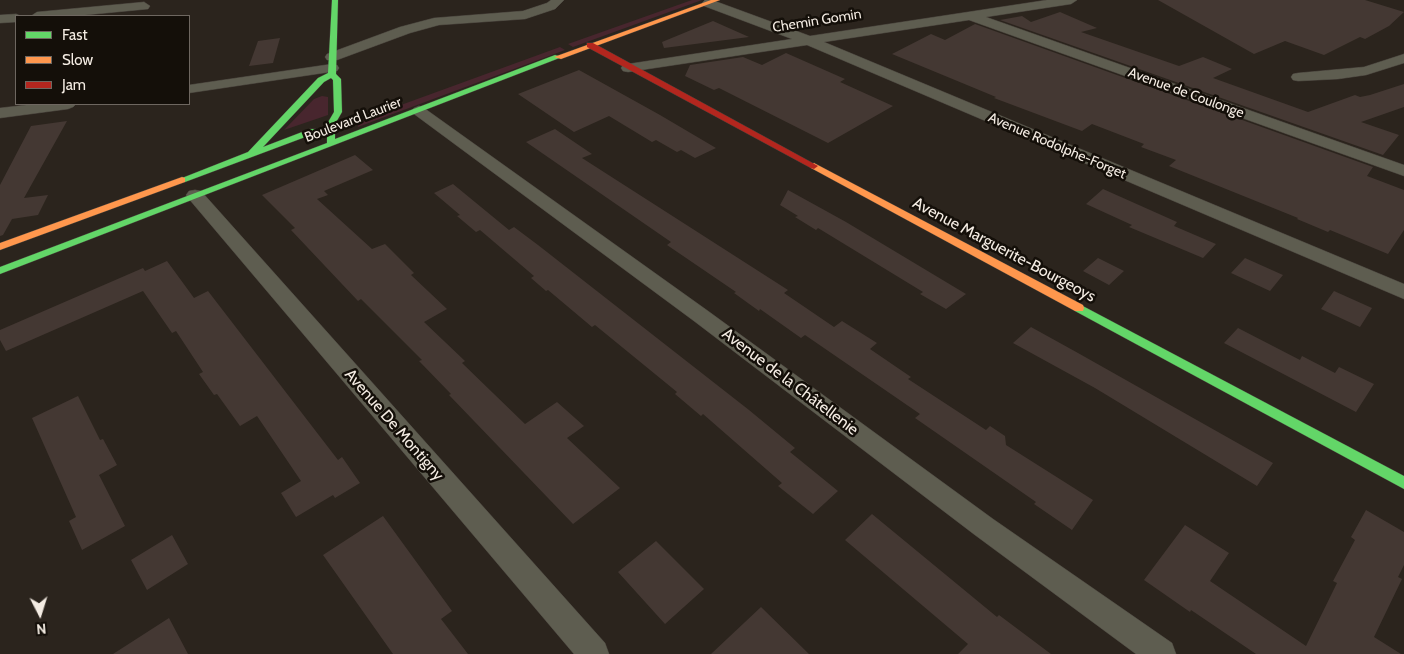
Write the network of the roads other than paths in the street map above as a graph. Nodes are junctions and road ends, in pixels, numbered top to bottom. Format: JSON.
{"nodes":[{"id":1,"x":334,"y":0,"type":"edge"},
{"id":2,"x":558,"y":0,"type":"edge"},
{"id":3,"x":1071,"y":0,"type":"edge"},
{"id":4,"x":712,"y":2,"type":"edge"},
{"id":5,"x":144,"y":8,"type":"edge"},
{"id":6,"x":50,"y":15,"type":"edge"},
{"id":7,"x":968,"y":15,"type":"junction"},
{"id":8,"x":15,"y":18,"type":"edge"},
{"id":9,"x":0,"y":19,"type":"edge"},
{"id":10,"x":805,"y":40,"type":"junction"},
{"id":11,"x":590,"y":45,"type":"junction"},
{"id":12,"x":1404,"y":58,"type":"edge"},
{"id":13,"x":332,"y":66,"type":"junction"},
{"id":14,"x":628,"y":68,"type":"junction"},
{"id":15,"x":1298,"y":77,"type":"dead end"},
{"id":16,"x":190,"y":89,"type":"edge"},
{"id":17,"x":61,"y":105,"type":"edge"},
{"id":18,"x":419,"y":111,"type":"junction"},
{"id":19,"x":1,"y":114,"type":"edge"},
{"id":20,"x":349,"y":118,"type":"dead end"},
{"id":21,"x":331,"y":124,"type":"junction"},
{"id":22,"x":331,"y":144,"type":"junction"},
{"id":23,"x":252,"y":153,"type":"junction"},
{"id":24,"x":1404,"y":171,"type":"edge"},
{"id":25,"x":195,"y":195,"type":"junction"},
{"id":26,"x":0,"y":247,"type":"edge"},
{"id":27,"x":0,"y":271,"type":"edge"},
{"id":28,"x":1404,"y":292,"type":"edge"},
{"id":29,"x":1404,"y":483,"type":"edge"},
{"id":30,"x":594,"y":654,"type":"edge"},
{"id":31,"x":1161,"y":654,"type":"edge"}],
"edges":[{"from":1,"to":13,"type":"street"},
{"from":2,"to":13,"type":"street"},
{"from":3,"to":7,"type":"street","name":"Chemin Gomin"},
{"from":4,"to":10,"type":"street","name":"Avenue Rodolphe-Forget"},
{"from":4,"to":11,"type":"street","name":"Boulevard Laurier"},
{"from":5,"to":6,"type":"street"},
{"from":7,"to":10,"type":"street","name":"Chemin Gomin"},
{"from":7,"to":24,"type":"street","name":"Avenue de Coulonge"},
{"from":8,"to":9,"type":"street"},
{"from":10,"to":14,"type":"street","name":"Chemin Gomin"},
{"from":10,"to":28,"type":"street","name":"Avenue Rodolphe-Forget"},
{"from":11,"to":14,"type":"street","name":"Avenue Marguerite-Bourgeoys"},
{"from":11,"to":18,"type":"street","name":"Boulevard Laurier"},
{"from":12,"to":15,"type":"street"},
{"from":13,"to":16,"type":"street"},
{"from":13,"to":21,"type":"street"},
{"from":13,"to":23,"type":"street"},
{"from":14,"to":29,"type":"street","name":"Avenue Marguerite-Bourgeoys"},
{"from":17,"to":19,"type":"street"},
{"from":18,"to":22,"type":"street","name":"Boulevard Laurier"},
{"from":18,"to":31,"type":"street","name":"Avenue de la Châtellenie"},
{"from":20,"to":21,"type":"street","name":"Boulevard Laurier"},
{"from":21,"to":22,"type":"street"},
{"from":21,"to":23,"type":"street","name":"Boulevard Laurier"},
{"from":22,"to":25,"type":"street","name":"Boulevard Laurier"},
{"from":23,"to":26,"type":"street","name":"Boulevard Laurier"},
{"from":25,"to":27,"type":"street","name":"Boulevard Laurier"},
{"from":25,"to":30,"type":"street","name":"Avenue De Montigny"}]}
